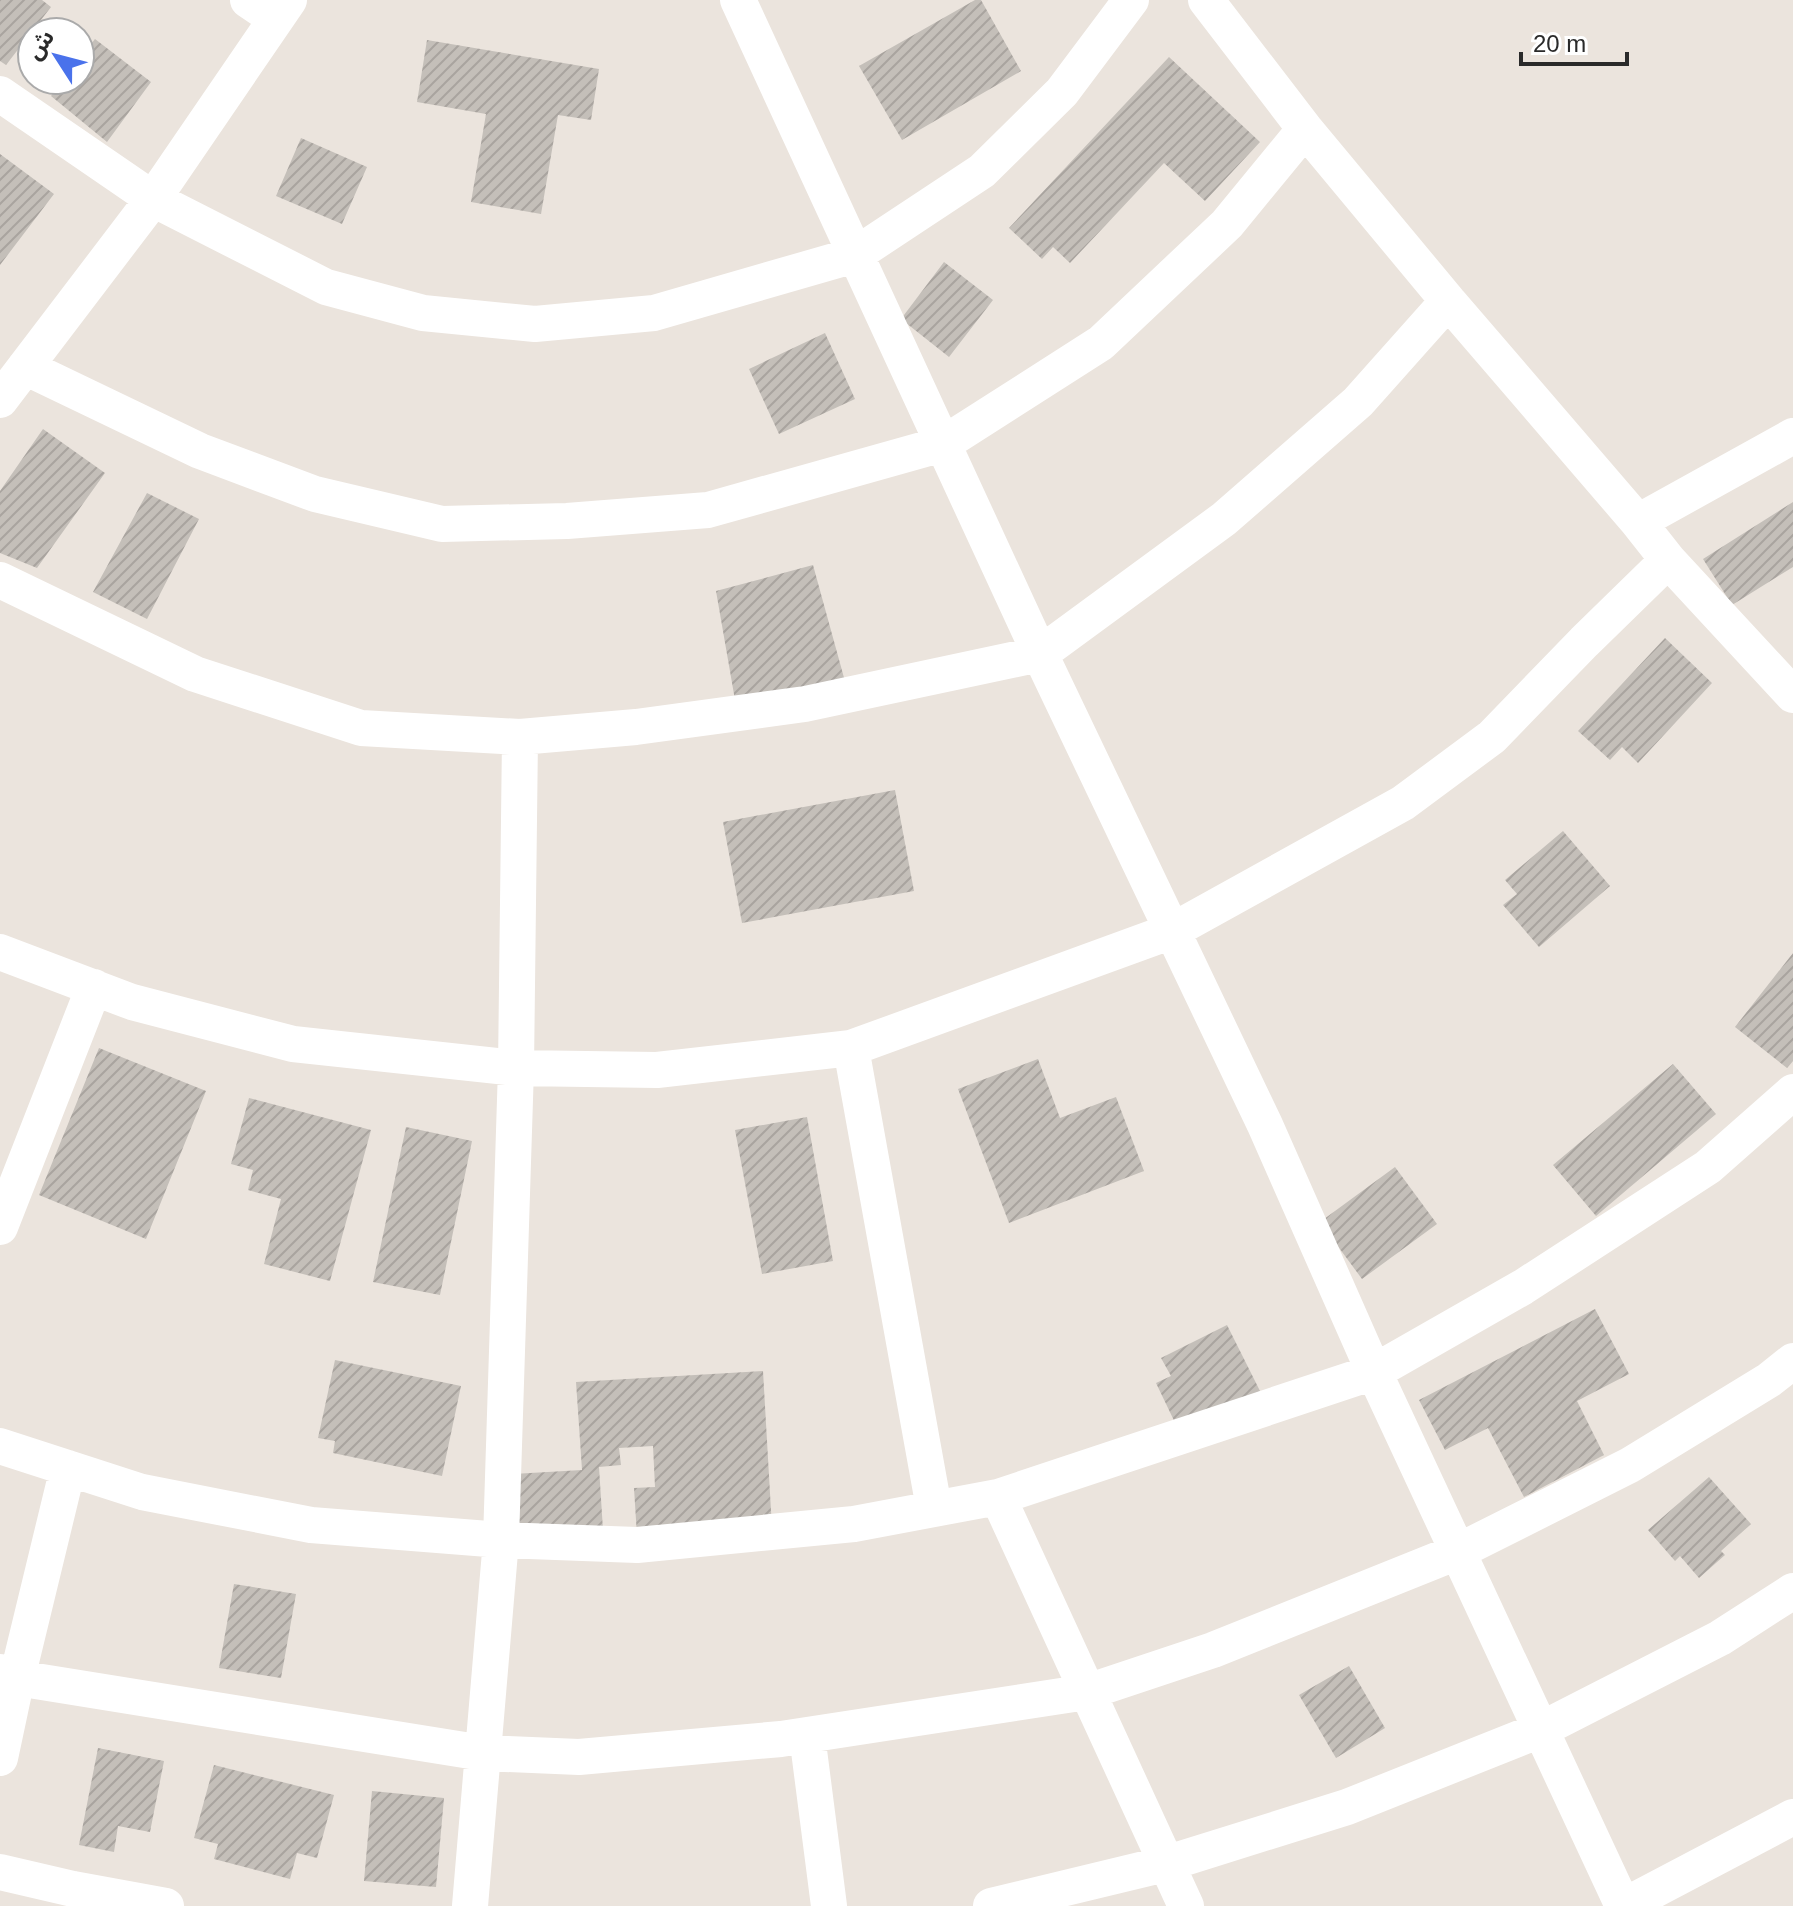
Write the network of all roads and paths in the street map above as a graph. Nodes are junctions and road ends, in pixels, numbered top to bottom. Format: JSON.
{"nodes":[{"id":1,"x":738,"y":0,"type":"edge"},
{"id":2,"x":1131,"y":0,"type":"edge"},
{"id":3,"x":1206,"y":0,"type":"edge"},
{"id":4,"x":271,"y":6,"type":"edge"},
{"id":5,"x":0,"y":94,"type":"edge"},
{"id":6,"x":1305,"y":129,"type":"junction"},
{"id":7,"x":153,"y":199,"type":"junction"},
{"id":8,"x":855,"y":255,"type":"junction"},
{"id":9,"x":1448,"y":301,"type":"junction"},
{"id":10,"x":25,"y":367,"type":"junction"},
{"id":11,"x":0,"y":400,"type":"edge"},
{"id":12,"x":1793,"y":436,"type":"edge"},
{"id":13,"x":943,"y":444,"type":"junction"},
{"id":14,"x":1638,"y":522,"type":"junction"},
{"id":15,"x":1668,"y":560,"type":"junction"},
{"id":16,"x":0,"y":580,"type":"edge"},
{"id":17,"x":1040,"y":654,"type":"junction"},
{"id":18,"x":1793,"y":695,"type":"edge"},
{"id":19,"x":520,"y":737,"type":"junction"},
{"id":20,"x":1172,"y":931,"type":"junction"},
{"id":21,"x":0,"y":952,"type":"edge"},
{"id":22,"x":94,"y":987,"type":"junction"},
{"id":23,"x":851,"y":1048,"type":"junction"},
{"id":24,"x":516,"y":1068,"type":"junction"},
{"id":25,"x":1793,"y":1092,"type":"edge"},
{"id":26,"x":0,"y":1227,"type":"edge"},
{"id":27,"x":1793,"y":1361,"type":"edge"},
{"id":28,"x":1374,"y":1372,"type":"junction"},
{"id":29,"x":0,"y":1446,"type":"edge"},
{"id":30,"x":68,"y":1468,"type":"junction"},
{"id":31,"x":998,"y":1497,"type":"junction"},
{"id":32,"x":934,"y":1508,"type":"junction"},
{"id":33,"x":501,"y":1540,"type":"junction"},
{"id":34,"x":1457,"y":1552,"type":"junction"},
{"id":35,"x":1793,"y":1591,"type":"edge"},
{"id":36,"x":9,"y":1675,"type":"edge"},
{"id":37,"x":1087,"y":1692,"type":"junction"},
{"id":38,"x":1540,"y":1730,"type":"junction"},
{"id":39,"x":807,"y":1735,"type":"junction"},
{"id":40,"x":483,"y":1753,"type":"junction"},
{"id":41,"x":0,"y":1758,"type":"edge"},
{"id":42,"x":1793,"y":1817,"type":"edge"},
{"id":43,"x":1165,"y":1864,"type":"junction"},
{"id":44,"x":0,"y":1872,"type":"edge"},
{"id":45,"x":166,"y":1906,"type":"edge"},
{"id":46,"x":470,"y":1906,"type":"edge"},
{"id":47,"x":829,"y":1906,"type":"edge"},
{"id":48,"x":991,"y":1906,"type":"edge"},
{"id":49,"x":1186,"y":1906,"type":"edge"},
{"id":50,"x":1624,"y":1906,"type":"edge"}],
"edges":[{"from":1,"to":8,"type":"street"},
{"from":2,"to":8,"type":"street"},
{"from":3,"to":6,"type":"street"},
{"from":4,"to":7,"type":"street"},
{"from":5,"to":7,"type":"street"},
{"from":6,"to":9,"type":"street"},
{"from":6,"to":13,"type":"street"},
{"from":7,"to":8,"type":"street"},
{"from":7,"to":10,"type":"street"},
{"from":8,"to":13,"type":"street"},
{"from":9,"to":14,"type":"street"},
{"from":9,"to":17,"type":"street"},
{"from":10,"to":11,"type":"street"},
{"from":10,"to":13,"type":"street"},
{"from":12,"to":14,"type":"street"},
{"from":13,"to":17,"type":"street"},
{"from":14,"to":15,"type":"street"},
{"from":15,"to":18,"type":"street"},
{"from":15,"to":20,"type":"street"},
{"from":16,"to":19,"type":"street"},
{"from":17,"to":19,"type":"street"},
{"from":17,"to":20,"type":"street"},
{"from":19,"to":24,"type":"street"},
{"from":20,"to":23,"type":"street"},
{"from":20,"to":28,"type":"street"},
{"from":21,"to":22,"type":"street"},
{"from":22,"to":24,"type":"street"},
{"from":22,"to":26,"type":"street"},
{"from":23,"to":24,"type":"street"},
{"from":23,"to":32,"type":"street"},
{"from":24,"to":33,"type":"street"},
{"from":25,"to":28,"type":"street"},
{"from":27,"to":34,"type":"street"},
{"from":28,"to":31,"type":"street"},
{"from":28,"to":34,"type":"street"},
{"from":29,"to":30,"type":"street"},
{"from":30,"to":33,"type":"street"},
{"from":30,"to":36,"type":"street"},
{"from":31,"to":32,"type":"street"},
{"from":31,"to":37,"type":"street"},
{"from":32,"to":33,"type":"street"},
{"from":33,"to":40,"type":"street"},
{"from":34,"to":37,"type":"street"},
{"from":34,"to":38,"type":"street"},
{"from":35,"to":38,"type":"street"},
{"from":36,"to":40,"type":"street"},
{"from":36,"to":41,"type":"street"},
{"from":37,"to":39,"type":"street"},
{"from":37,"to":43,"type":"street"},
{"from":38,"to":43,"type":"street"},
{"from":38,"to":50,"type":"street"},
{"from":39,"to":40,"type":"street"},
{"from":39,"to":47,"type":"street"},
{"from":40,"to":46,"type":"street"},
{"from":42,"to":50,"type":"street"},
{"from":43,"to":48,"type":"street"},
{"from":43,"to":49,"type":"street"},
{"from":44,"to":45,"type":"street"}]}
